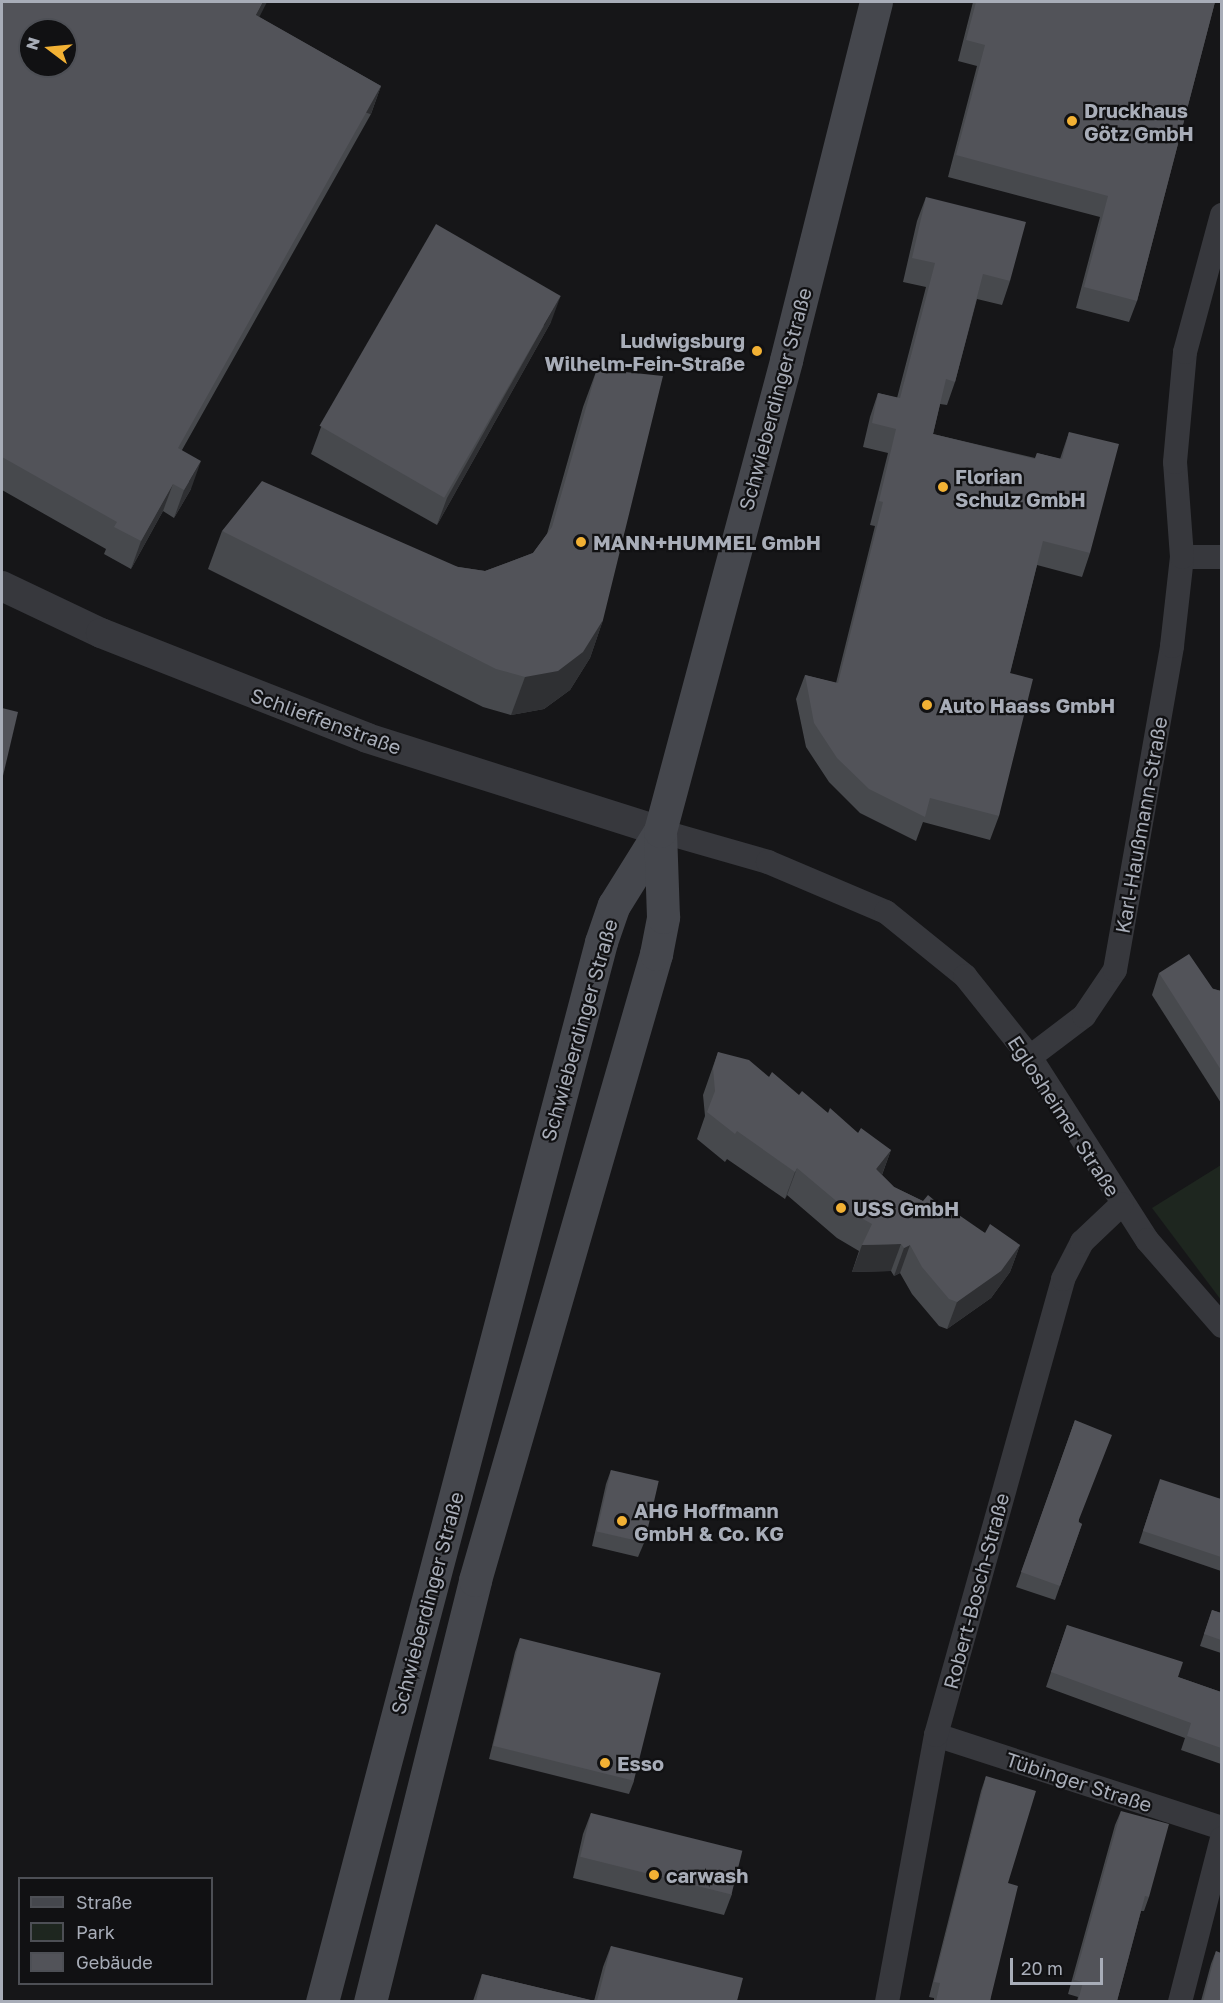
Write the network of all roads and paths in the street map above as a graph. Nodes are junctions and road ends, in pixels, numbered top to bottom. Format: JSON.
{"nodes":[{"id":1,"x":876,"y":2,"type":"edge"},
{"id":2,"x":1221,"y":215,"type":"edge"},
{"id":3,"x":1182,"y":557,"type":"junction"},
{"id":4,"x":1221,"y":557,"type":"edge"},
{"id":5,"x":2,"y":586,"type":"edge"},
{"id":6,"x":660,"y":831,"type":"junction"},
{"id":7,"x":1029,"y":1057,"type":"junction"},
{"id":8,"x":531,"y":1204,"type":"junction"},
{"id":9,"x":1122,"y":1204,"type":"junction"},
{"id":10,"x":579,"y":1216,"type":"junction"},
{"id":11,"x":1221,"y":1326,"type":"edge"},
{"id":12,"x":936,"y":1735,"type":"junction"},
{"id":13,"x":1221,"y":1828,"type":"edge"},
{"id":14,"x":1221,"y":1838,"type":"edge"},
{"id":15,"x":322,"y":2001,"type":"edge"},
{"id":16,"x":370,"y":2001,"type":"edge"},
{"id":17,"x":887,"y":2001,"type":"edge"},
{"id":18,"x":1180,"y":2001,"type":"edge"}],
"edges":[{"from":1,"to":6,"type":"main road","name":"Schwieberdinger Straße"},
{"from":2,"to":3,"type":"street","name":"Karl-Haußmann-Straße"},
{"from":3,"to":4,"type":"street"},
{"from":3,"to":7,"type":"street","name":"Karl-Haußmann-Straße"},
{"from":5,"to":6,"type":"street","name":"Schlieffenstraße"},
{"from":6,"to":7,"type":"street","name":"Eglosheimer Straße"},
{"from":6,"to":8,"type":"main road","name":"Schwieberdinger Straße"},
{"from":6,"to":10,"type":"main road","name":"Schwieberdinger Straße"},
{"from":7,"to":9,"type":"street","name":"Eglosheimer Straße"},
{"from":8,"to":10,"type":"main road"},
{"from":8,"to":15,"type":"main road","name":"Schwieberdinger Straße"},
{"from":9,"to":11,"type":"street","name":"Eglosheimer Straße"},
{"from":9,"to":12,"type":"street","name":"Robert-Bosch-Straße"},
{"from":10,"to":16,"type":"main road","name":"Schwieberdinger Straße"},
{"from":12,"to":13,"type":"street","name":"Tübinger Straße"},
{"from":12,"to":17,"type":"street","name":"Robert-Bosch-Straße"},
{"from":14,"to":18,"type":"street"}]}
